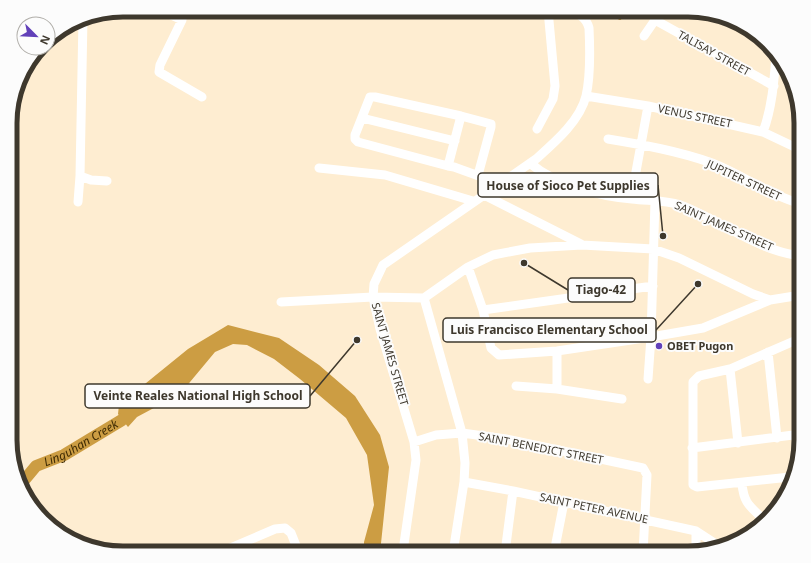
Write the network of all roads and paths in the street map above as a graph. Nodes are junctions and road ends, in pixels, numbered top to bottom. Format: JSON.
{"nodes":[{"id":1,"x":175,"y":17,"type":"edge"},
{"id":2,"x":549,"y":17,"type":"edge"},
{"id":3,"x":584,"y":17,"type":"edge"},
{"id":4,"x":657,"y":17,"type":"edge"},
{"id":5,"x":655,"y":20,"type":"junction"},
{"id":6,"x":83,"y":25,"type":"edge"},
{"id":7,"x":644,"y":36,"type":"dead end"},
{"id":8,"x":776,"y":63,"type":"edge"},
{"id":9,"x":774,"y":86,"type":"junction"},
{"id":10,"x":586,"y":96,"type":"junction"},
{"id":11,"x":202,"y":97,"type":"dead end"},
{"id":12,"x":648,"y":106,"type":"junction"},
{"id":13,"x":461,"y":116,"type":"junction"},
{"id":14,"x":362,"y":118,"type":"junction"},
{"id":15,"x":537,"y":129,"type":"dead end"},
{"id":16,"x":763,"y":132,"type":"junction"},
{"id":17,"x":608,"y":139,"type":"dead end"},
{"id":18,"x":455,"y":141,"type":"junction"},
{"id":19,"x":641,"y":144,"type":"junction"},
{"id":20,"x":794,"y":147,"type":"edge"},
{"id":21,"x":530,"y":163,"type":"junction"},
{"id":22,"x":448,"y":166,"type":"junction"},
{"id":23,"x":319,"y":168,"type":"dead end"},
{"id":24,"x":478,"y":175,"type":"junction"},
{"id":25,"x":80,"y":176,"type":"junction"},
{"id":26,"x":108,"y":181,"type":"dead end"},
{"id":27,"x":501,"y":184,"type":"junction"},
{"id":28,"x":484,"y":195,"type":"junction"},
{"id":29,"x":631,"y":199,"type":"junction"},
{"id":30,"x":473,"y":201,"type":"junction"},
{"id":31,"x":655,"y":201,"type":"junction"},
{"id":32,"x":78,"y":202,"type":"dead end"},
{"id":33,"x":794,"y":202,"type":"edge"},
{"id":34,"x":582,"y":245,"type":"junction"},
{"id":35,"x":653,"y":249,"type":"junction"},
{"id":36,"x":794,"y":254,"type":"edge"},
{"id":37,"x":468,"y":267,"type":"junction"},
{"id":38,"x":653,"y":286,"type":"junction"},
{"id":39,"x":794,"y":295,"type":"edge"},
{"id":40,"x":373,"y":298,"type":"junction"},
{"id":41,"x":424,"y":298,"type":"junction"},
{"id":42,"x":770,"y":300,"type":"junction"},
{"id":43,"x":281,"y":302,"type":"dead end"},
{"id":44,"x":483,"y":310,"type":"junction"},
{"id":45,"x":651,"y":337,"type":"junction"},
{"id":46,"x":794,"y":341,"type":"edge"},
{"id":47,"x":557,"y":351,"type":"junction"},
{"id":48,"x":768,"y":352,"type":"junction"},
{"id":49,"x":730,"y":369,"type":"junction"},
{"id":50,"x":648,"y":379,"type":"dead end"},
{"id":51,"x":516,"y":386,"type":"dead end"},
{"id":52,"x":557,"y":389,"type":"junction"},
{"id":53,"x":622,"y":399,"type":"dead end"},
{"id":54,"x":462,"y":434,"type":"junction"},
{"id":55,"x":794,"y":435,"type":"edge"},
{"id":56,"x":777,"y":438,"type":"junction"},
{"id":57,"x":414,"y":442,"type":"junction"},
{"id":58,"x":738,"y":443,"type":"junction"},
{"id":59,"x":692,"y":448,"type":"junction"},
{"id":60,"x":787,"y":477,"type":"edge"},
{"id":61,"x":464,"y":482,"type":"junction"},
{"id":62,"x":742,"y":484,"type":"junction"},
{"id":63,"x":513,"y":491,"type":"junction"},
{"id":64,"x":564,"y":502,"type":"junction"},
{"id":65,"x":761,"y":517,"type":"edge"},
{"id":66,"x":644,"y":519,"type":"junction"},
{"id":67,"x":696,"y":531,"type":"junction"},
{"id":68,"x":714,"y":543,"type":"edge"},
{"id":69,"x":696,"y":545,"type":"edge"},
{"id":70,"x":235,"y":546,"type":"edge"},
{"id":71,"x":296,"y":546,"type":"edge"},
{"id":72,"x":404,"y":546,"type":"edge"},
{"id":73,"x":454,"y":546,"type":"edge"},
{"id":74,"x":506,"y":546,"type":"edge"},
{"id":75,"x":555,"y":546,"type":"edge"},
{"id":76,"x":643,"y":546,"type":"edge"}],
"edges":[{"from":1,"to":11,"type":"street"},
{"from":2,"to":15,"type":"street"},
{"from":3,"to":10,"type":"street"},
{"from":4,"to":5,"type":"street"},
{"from":5,"to":7,"type":"street"},
{"from":5,"to":9,"type":"street","name":"TALISAY STREET"},
{"from":6,"to":25,"type":"street"},
{"from":8,"to":9,"type":"street"},
{"from":9,"to":16,"type":"street"},
{"from":10,"to":12,"type":"street","name":"VENUS STREET"},
{"from":10,"to":21,"type":"street"},
{"from":12,"to":16,"type":"street","name":"VENUS STREET"},
{"from":12,"to":19,"type":"street"},
{"from":13,"to":14,"type":"street"},
{"from":13,"to":18,"type":"street"},
{"from":13,"to":24,"type":"street"},
{"from":14,"to":18,"type":"street"},
{"from":14,"to":22,"type":"street"},
{"from":16,"to":20,"type":"street","name":"VENUS STREET"},
{"from":17,"to":19,"type":"street","name":"JUPITER STREET"},
{"from":18,"to":22,"type":"street"},
{"from":19,"to":29,"type":"street"},
{"from":19,"to":33,"type":"street","name":"JUPITER STREET"},
{"from":21,"to":27,"type":"street","name":"SAINT JAMES STREET"},
{"from":21,"to":29,"type":"street","name":"SAINT JAMES STREET"},
{"from":22,"to":24,"type":"street"},
{"from":23,"to":30,"type":"street"},
{"from":24,"to":27,"type":"street"},
{"from":25,"to":26,"type":"street"},
{"from":25,"to":32,"type":"street"},
{"from":27,"to":28,"type":"street","name":"SAINT JAMES STREET"},
{"from":28,"to":30,"type":"street","name":"SAINT JAMES STREET"},
{"from":28,"to":34,"type":"street"},
{"from":29,"to":31,"type":"street","name":"SAINT JAMES STREET"},
{"from":30,"to":40,"type":"street","name":"SAINT JAMES STREET"},
{"from":31,"to":35,"type":"street"},
{"from":31,"to":36,"type":"street","name":"SAINT JAMES STREET"},
{"from":34,"to":35,"type":"street"},
{"from":34,"to":37,"type":"street"},
{"from":35,"to":38,"type":"street"},
{"from":35,"to":42,"type":"street"},
{"from":37,"to":41,"type":"street"},
{"from":37,"to":44,"type":"street"},
{"from":38,"to":44,"type":"street"},
{"from":38,"to":45,"type":"street"},
{"from":39,"to":42,"type":"street"},
{"from":40,"to":41,"type":"street"},
{"from":40,"to":43,"type":"street"},
{"from":40,"to":57,"type":"street","name":"SAINT JAMES STREET"},
{"from":41,"to":54,"type":"street"},
{"from":42,"to":45,"type":"street"},
{"from":44,"to":47,"type":"street"},
{"from":45,"to":47,"type":"street"},
{"from":45,"to":50,"type":"street"},
{"from":46,"to":48,"type":"street"},
{"from":47,"to":52,"type":"street"},
{"from":48,"to":49,"type":"street"},
{"from":48,"to":56,"type":"street"},
{"from":49,"to":58,"type":"street"},
{"from":49,"to":59,"type":"street"},
{"from":51,"to":52,"type":"street"},
{"from":52,"to":53,"type":"street"},
{"from":54,"to":57,"type":"street","name":"SAINT BENEDICT STREET"},
{"from":54,"to":61,"type":"street"},
{"from":54,"to":66,"type":"street","name":"SAINT BENEDICT STREET"},
{"from":55,"to":56,"type":"street"},
{"from":56,"to":58,"type":"street"},
{"from":57,"to":72,"type":"street","name":"SAINT JAMES STREET"},
{"from":58,"to":59,"type":"street"},
{"from":59,"to":62,"type":"street"},
{"from":60,"to":62,"type":"street"},
{"from":61,"to":63,"type":"street","name":"SAINT PETER AVENUE"},
{"from":61,"to":73,"type":"street"},
{"from":62,"to":65,"type":"street"},
{"from":63,"to":64,"type":"street","name":"SAINT PETER AVENUE"},
{"from":63,"to":74,"type":"street"},
{"from":64,"to":66,"type":"street","name":"SAINT PETER AVENUE"},
{"from":64,"to":75,"type":"street"},
{"from":66,"to":67,"type":"street","name":"SAINT PETER AVENUE"},
{"from":66,"to":76,"type":"street"},
{"from":67,"to":68,"type":"street","name":"SAINT PETER AVENUE"},
{"from":67,"to":69,"type":"street"},
{"from":70,"to":71,"type":"street"}]}
